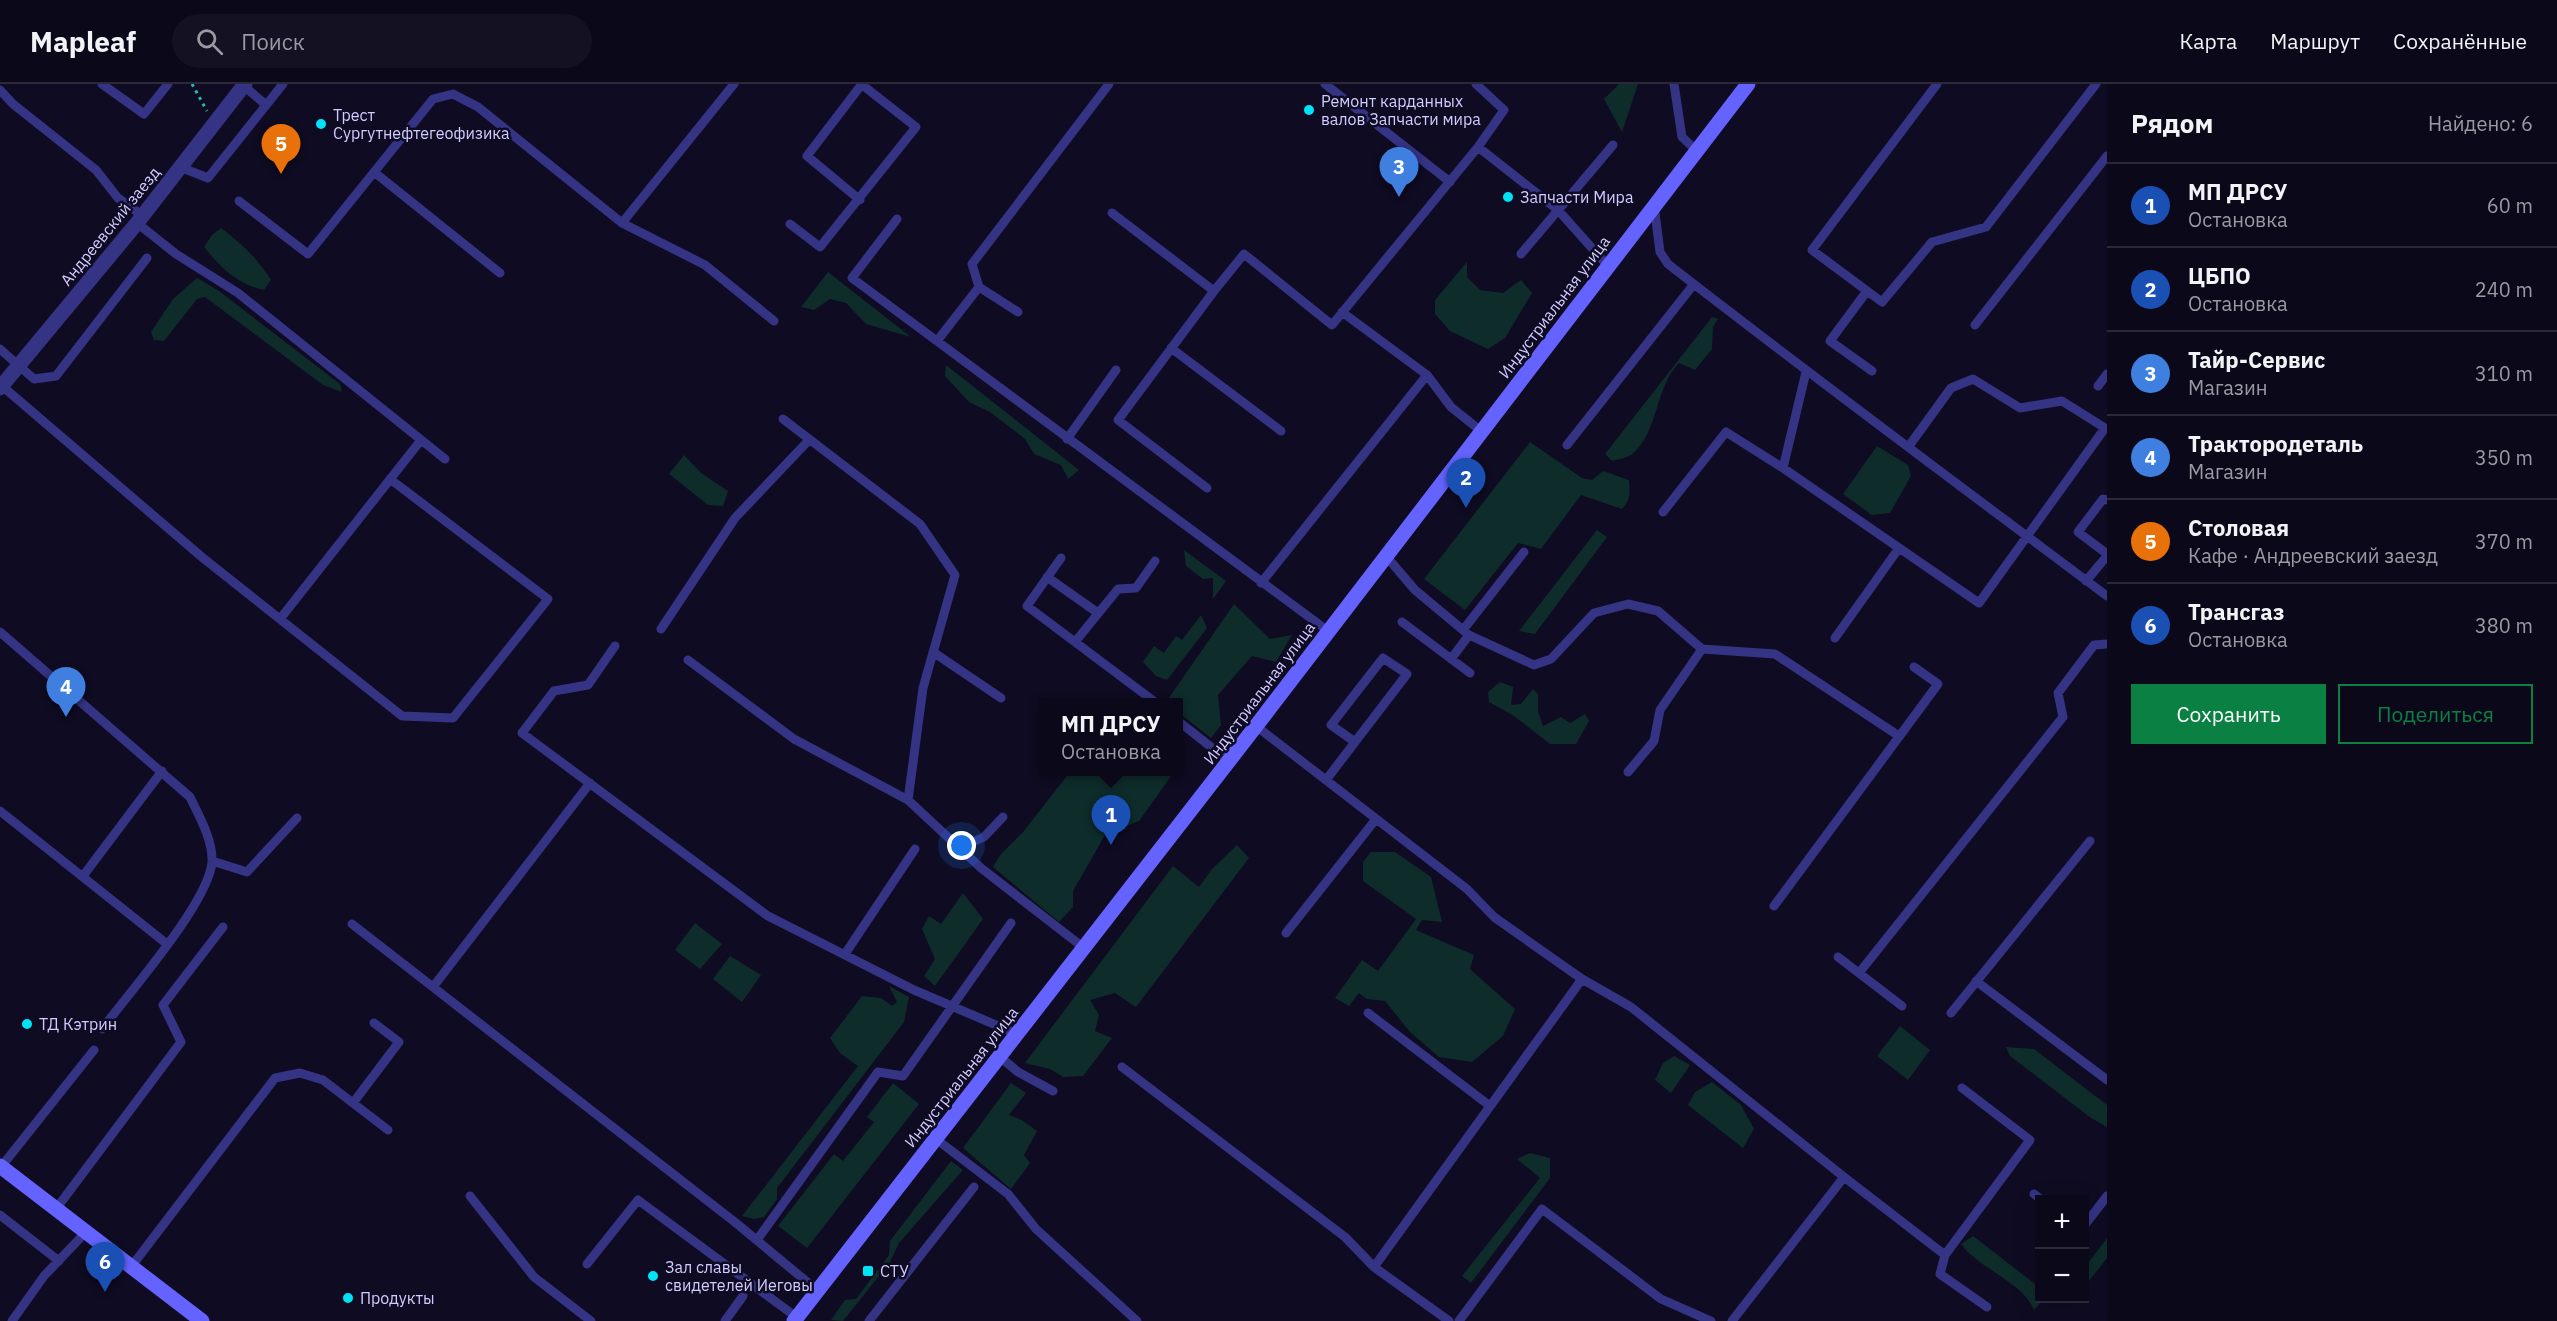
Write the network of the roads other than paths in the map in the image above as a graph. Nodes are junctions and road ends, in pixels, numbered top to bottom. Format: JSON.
{"nodes":[{"id":1,"x":102,"y":84,"type":"edge"},
{"id":2,"x":168,"y":84,"type":"edge"},
{"id":3,"x":283,"y":84,"type":"edge"},
{"id":4,"x":734,"y":84,"type":"edge"},
{"id":5,"x":862,"y":84,"type":"edge"},
{"id":6,"x":1325,"y":84,"type":"edge"},
{"id":7,"x":1476,"y":84,"type":"edge"},
{"id":8,"x":1674,"y":84,"type":"edge"},
{"id":9,"x":1748,"y":84,"type":"edge"},
{"id":10,"x":1937,"y":84,"type":"edge"},
{"id":11,"x":2096,"y":84,"type":"edge"},
{"id":12,"x":244,"y":85,"type":"edge"},
{"id":13,"x":1108,"y":85,"type":"edge"},
{"id":14,"x":0,"y":90,"type":"edge"},
{"id":15,"x":266,"y":105,"type":"junction"},
{"id":16,"x":1613,"y":145,"type":"dead end"},
{"id":17,"x":1478,"y":147,"type":"junction"},
{"id":18,"x":1696,"y":150,"type":"junction"},
{"id":19,"x":2107,"y":156,"type":"edge"},
{"id":20,"x":180,"y":167,"type":"junction"},
{"id":21,"x":374,"y":172,"type":"junction"},
{"id":22,"x":1450,"y":182,"type":"junction"},
{"id":23,"x":860,"y":200,"type":"junction"},
{"id":24,"x":239,"y":201,"type":"dead end"},
{"id":25,"x":1654,"y":205,"type":"junction"},
{"id":26,"x":1558,"y":210,"type":"junction"},
{"id":27,"x":1112,"y":213,"type":"dead end"},
{"id":28,"x":140,"y":219,"type":"junction"},
{"id":29,"x":897,"y":219,"type":"dead end"},
{"id":30,"x":622,"y":223,"type":"junction"},
{"id":31,"x":790,"y":224,"type":"dead end"},
{"id":32,"x":1521,"y":254,"type":"dead end"},
{"id":33,"x":147,"y":258,"type":"dead end"},
{"id":34,"x":1608,"y":266,"type":"junction"},
{"id":35,"x":500,"y":273,"type":"dead end"},
{"id":36,"x":1694,"y":284,"type":"junction"},
{"id":37,"x":979,"y":287,"type":"junction"},
{"id":38,"x":1214,"y":291,"type":"junction"},
{"id":39,"x":1867,"y":291,"type":"junction"},
{"id":40,"x":1018,"y":312,"type":"dead end"},
{"id":41,"x":1342,"y":312,"type":"junction"},
{"id":42,"x":774,"y":321,"type":"dead end"},
{"id":43,"x":1975,"y":325,"type":"dead end"},
{"id":44,"x":937,"y":341,"type":"junction"},
{"id":45,"x":1171,"y":348,"type":"junction"},
{"id":46,"x":0,"y":349,"type":"edge"},
{"id":47,"x":19,"y":367,"type":"junction"},
{"id":48,"x":1116,"y":370,"type":"dead end"},
{"id":49,"x":1806,"y":372,"type":"junction"},
{"id":50,"x":1872,"y":372,"type":"dead end"},
{"id":51,"x":2107,"y":374,"type":"edge"},
{"id":52,"x":1427,"y":375,"type":"junction"},
{"id":53,"x":2098,"y":386,"type":"dead end"},
{"id":54,"x":1,"y":387,"type":"edge"},
{"id":55,"x":783,"y":419,"type":"dead end"},
{"id":56,"x":1281,"y":431,"type":"dead end"},
{"id":57,"x":1481,"y":432,"type":"junction"},
{"id":58,"x":1067,"y":439,"type":"junction"},
{"id":59,"x":421,"y":440,"type":"junction"},
{"id":60,"x":809,"y":440,"type":"junction"},
{"id":61,"x":1567,"y":445,"type":"dead end"},
{"id":62,"x":1909,"y":446,"type":"junction"},
{"id":63,"x":445,"y":459,"type":"dead end"},
{"id":64,"x":1783,"y":468,"type":"junction"},
{"id":65,"x":390,"y":479,"type":"junction"},
{"id":66,"x":1207,"y":488,"type":"dead end"},
{"id":67,"x":2107,"y":500,"type":"edge"},
{"id":68,"x":1663,"y":512,"type":"dead end"},
{"id":69,"x":2026,"y":535,"type":"junction"},
{"id":70,"x":1899,"y":548,"type":"junction"},
{"id":71,"x":1524,"y":552,"type":"dead end"},
{"id":72,"x":2107,"y":555,"type":"edge"},
{"id":73,"x":1386,"y":556,"type":"junction"},
{"id":74,"x":1061,"y":558,"type":"dead end"},
{"id":75,"x":1155,"y":561,"type":"dead end"},
{"id":76,"x":1047,"y":577,"type":"junction"},
{"id":77,"x":2086,"y":580,"type":"junction"},
{"id":78,"x":1261,"y":583,"type":"junction"},
{"id":79,"x":2107,"y":596,"type":"edge"},
{"id":80,"x":1098,"y":614,"type":"junction"},
{"id":81,"x":280,"y":619,"type":"junction"},
{"id":82,"x":1402,"y":622,"type":"dead end"},
{"id":83,"x":661,"y":629,"type":"dead end"},
{"id":84,"x":1328,"y":631,"type":"junction"},
{"id":85,"x":0,"y":632,"type":"edge"},
{"id":86,"x":1466,"y":633,"type":"junction"},
{"id":87,"x":1835,"y":638,"type":"dead end"},
{"id":88,"x":1075,"y":642,"type":"junction"},
{"id":89,"x":2107,"y":644,"type":"edge"},
{"id":90,"x":615,"y":646,"type":"dead end"},
{"id":91,"x":1702,"y":649,"type":"junction"},
{"id":92,"x":933,"y":652,"type":"junction"},
{"id":93,"x":1451,"y":659,"type":"junction"},
{"id":94,"x":688,"y":660,"type":"dead end"},
{"id":95,"x":1914,"y":667,"type":"dead end"},
{"id":96,"x":1470,"y":673,"type":"dead end"},
{"id":97,"x":1001,"y":698,"type":"dead end"},
{"id":98,"x":1150,"y":698,"type":"edge"},
{"id":99,"x":1183,"y":724,"type":"edge"},
{"id":100,"x":1256,"y":726,"type":"junction"},
{"id":101,"x":1899,"y":736,"type":"junction"},
{"id":102,"x":1355,"y":742,"type":"junction"},
{"id":103,"x":1229,"y":761,"type":"junction"},
{"id":104,"x":162,"y":771,"type":"junction"},
{"id":105,"x":1629,"y":772,"type":"dead end"},
{"id":106,"x":1326,"y":780,"type":"junction"},
{"id":107,"x":590,"y":783,"type":"junction"},
{"id":108,"x":908,"y":800,"type":"junction"},
{"id":109,"x":0,"y":810,"type":"edge"},
{"id":110,"x":1003,"y":817,"type":"dead end"},
{"id":111,"x":297,"y":818,"type":"dead end"},
{"id":112,"x":1376,"y":819,"type":"junction"},
{"id":113,"x":2090,"y":841,"type":"dead end"},
{"id":114,"x":959,"y":848,"type":"junction"},
{"id":115,"x":915,"y":849,"type":"dead end"},
{"id":116,"x":212,"y":861,"type":"junction"},
{"id":117,"x":82,"y":876,"type":"junction"},
{"id":118,"x":1774,"y":906,"type":"dead end"},
{"id":119,"x":1011,"y":922,"type":"dead end"},
{"id":120,"x":352,"y":924,"type":"dead end"},
{"id":121,"x":224,"y":927,"type":"dead end"},
{"id":122,"x":1286,"y":933,"type":"dead end"},
{"id":123,"x":167,"y":944,"type":"junction"},
{"id":124,"x":1084,"y":948,"type":"junction"},
{"id":125,"x":845,"y":954,"type":"junction"},
{"id":126,"x":1838,"y":957,"type":"dead end"},
{"id":127,"x":1859,"y":973,"type":"junction"},
{"id":128,"x":1582,"y":979,"type":"junction"},
{"id":129,"x":1977,"y":981,"type":"junction"},
{"id":130,"x":433,"y":987,"type":"junction"},
{"id":131,"x":952,"y":1005,"type":"junction"},
{"id":132,"x":1902,"y":1006,"type":"dead end"},
{"id":133,"x":1368,"y":1013,"type":"dead end"},
{"id":134,"x":1951,"y":1013,"type":"dead end"},
{"id":135,"x":374,"y":1023,"type":"dead end"},
{"id":136,"x":102,"y":1029,"type":"dead end"},
{"id":137,"x":1017,"y":1034,"type":"junction"},
{"id":138,"x":94,"y":1050,"type":"dead end"},
{"id":139,"x":999,"y":1056,"type":"junction"},
{"id":140,"x":1122,"y":1067,"type":"dead end"},
{"id":141,"x":2107,"y":1080,"type":"edge"},
{"id":142,"x":1962,"y":1089,"type":"dead end"},
{"id":143,"x":1053,"y":1091,"type":"dead end"},
{"id":144,"x":353,"y":1103,"type":"junction"},
{"id":145,"x":1490,"y":1106,"type":"junction"},
{"id":146,"x":388,"y":1130,"type":"dead end"},
{"id":147,"x":936,"y":1139,"type":"junction"},
{"id":148,"x":1,"y":1166,"type":"edge"},
{"id":149,"x":1844,"y":1178,"type":"junction"},
{"id":150,"x":974,"y":1187,"type":"dead end"},
{"id":151,"x":470,"y":1196,"type":"dead end"},
{"id":152,"x":2107,"y":1196,"type":"edge"},
{"id":153,"x":56,"y":1209,"type":"junction"},
{"id":154,"x":0,"y":1215,"type":"edge"},
{"id":155,"x":2089,"y":1221,"type":"edge"},
{"id":156,"x":86,"y":1232,"type":"junction"},
{"id":157,"x":757,"y":1240,"type":"junction"},
{"id":158,"x":1945,"y":1255,"type":"junction"},
{"id":159,"x":59,"y":1261,"type":"junction"},
{"id":160,"x":587,"y":1264,"type":"dead end"},
{"id":161,"x":131,"y":1267,"type":"junction"},
{"id":162,"x":1374,"y":1267,"type":"junction"},
{"id":163,"x":818,"y":1291,"type":"junction"},
{"id":164,"x":743,"y":1296,"type":"dead end"},
{"id":165,"x":1987,"y":1307,"type":"dead end"},
{"id":166,"x":797,"y":1320,"type":"edge"},
{"id":167,"x":12,"y":1321,"type":"edge"},
{"id":168,"x":202,"y":1321,"type":"edge"},
{"id":169,"x":591,"y":1321,"type":"edge"},
{"id":170,"x":725,"y":1321,"type":"edge"},
{"id":171,"x":869,"y":1321,"type":"edge"},
{"id":172,"x":1137,"y":1321,"type":"edge"},
{"id":173,"x":1449,"y":1321,"type":"edge"},
{"id":174,"x":1459,"y":1321,"type":"edge"},
{"id":175,"x":1711,"y":1321,"type":"edge"},
{"id":176,"x":1732,"y":1321,"type":"edge"}],
"edges":[{"from":1,"to":2,"type":"lane"},
{"from":3,"to":15,"type":"lane"},
{"from":4,"to":30,"type":"lane"},
{"from":5,"to":23,"type":"lane"},
{"from":5,"to":23,"type":"lane"},
{"from":6,"to":22,"type":"lane"},
{"from":7,"to":17,"type":"lane"},
{"from":8,"to":18,"type":"lane"},
{"from":9,"to":18,"type":"main road","name":"Индустриальная улица"},
{"from":10,"to":39,"type":"lane"},
{"from":11,"to":39,"type":"lane"},
{"from":12,"to":15,"type":"lane"},
{"from":12,"to":20,"type":"street","name":"Андреевский заезд"},
{"from":13,"to":37,"type":"lane"},
{"from":14,"to":28,"type":"lane"},
{"from":15,"to":20,"type":"lane"},
{"from":16,"to":26,"type":"lane"},
{"from":17,"to":22,"type":"lane"},
{"from":17,"to":26,"type":"lane"},
{"from":18,"to":25,"type":"main road","name":"Индустриальная улица"},
{"from":19,"to":43,"type":"lane"},
{"from":20,"to":28,"type":"street","name":"Андреевский заезд"},
{"from":21,"to":24,"type":"lane"},
{"from":21,"to":30,"type":"lane"},
{"from":21,"to":35,"type":"lane"},
{"from":22,"to":41,"type":"lane"},
{"from":23,"to":31,"type":"lane"},
{"from":25,"to":34,"type":"main road","name":"Индустриальная улица"},
{"from":25,"to":36,"type":"lane"},
{"from":26,"to":32,"type":"lane"},
{"from":26,"to":34,"type":"lane"},
{"from":27,"to":38,"type":"lane"},
{"from":28,"to":47,"type":"street","name":"Андреевский заезд"},
{"from":28,"to":59,"type":"lane"},
{"from":29,"to":44,"type":"lane"},
{"from":30,"to":42,"type":"lane"},
{"from":33,"to":47,"type":"lane"},
{"from":34,"to":57,"type":"main road","name":"Индустриальная улица"},
{"from":36,"to":49,"type":"lane"},
{"from":36,"to":61,"type":"lane"},
{"from":37,"to":40,"type":"lane"},
{"from":37,"to":44,"type":"lane"},
{"from":38,"to":41,"type":"lane"},
{"from":38,"to":45,"type":"lane"},
{"from":39,"to":50,"type":"lane"},
{"from":41,"to":52,"type":"lane"},
{"from":44,"to":58,"type":"lane"},
{"from":45,"to":56,"type":"lane"},
{"from":45,"to":66,"type":"lane"},
{"from":46,"to":47,"type":"lane"},
{"from":47,"to":54,"type":"street","name":"Андреевский заезд"},
{"from":48,"to":58,"type":"lane"},
{"from":49,"to":62,"type":"lane"},
{"from":49,"to":64,"type":"lane"},
{"from":51,"to":53,"type":"lane"},
{"from":52,"to":57,"type":"lane"},
{"from":52,"to":78,"type":"lane"},
{"from":54,"to":81,"type":"lane"},
{"from":55,"to":60,"type":"lane"},
{"from":57,"to":73,"type":"main road","name":"Индустриальная улица"},
{"from":58,"to":78,"type":"lane"},
{"from":59,"to":63,"type":"lane"},
{"from":59,"to":65,"type":"lane"},
{"from":60,"to":83,"type":"lane"},
{"from":60,"to":92,"type":"lane"},
{"from":62,"to":69,"type":"lane"},
{"from":62,"to":69,"type":"lane"},
{"from":64,"to":68,"type":"lane"},
{"from":64,"to":70,"type":"lane"},
{"from":65,"to":81,"type":"lane"},
{"from":65,"to":81,"type":"lane"},
{"from":67,"to":72,"type":"lane"},
{"from":69,"to":70,"type":"lane"},
{"from":69,"to":77,"type":"lane"},
{"from":70,"to":87,"type":"lane"},
{"from":71,"to":86,"type":"lane"},
{"from":72,"to":77,"type":"lane"},
{"from":73,"to":84,"type":"main road","name":"Индустриальная улица"},
{"from":73,"to":86,"type":"lane"},
{"from":74,"to":76,"type":"lane"},
{"from":75,"to":80,"type":"lane"},
{"from":76,"to":80,"type":"lane"},
{"from":76,"to":88,"type":"lane"},
{"from":77,"to":79,"type":"lane"},
{"from":78,"to":84,"type":"lane"},
{"from":80,"to":88,"type":"lane"},
{"from":82,"to":93,"type":"lane"},
{"from":84,"to":100,"type":"main road","name":"Индустриальная улица"},
{"from":85,"to":104,"type":"lane"},
{"from":86,"to":91,"type":"lane"},
{"from":86,"to":93,"type":"lane"},
{"from":88,"to":98,"type":"lane"},
{"from":89,"to":127,"type":"lane"},
{"from":90,"to":107,"type":"lane"},
{"from":91,"to":101,"type":"lane"},
{"from":91,"to":105,"type":"lane"},
{"from":92,"to":97,"type":"lane"},
{"from":92,"to":108,"type":"lane"},
{"from":93,"to":96,"type":"lane"},
{"from":94,"to":108,"type":"lane"},
{"from":95,"to":101,"type":"lane"},
{"from":99,"to":103,"type":"lane"},
{"from":100,"to":103,"type":"main road","name":"Индустриальная улица"},
{"from":100,"to":106,"type":"lane"},
{"from":101,"to":118,"type":"lane"},
{"from":102,"to":102,"type":"lane"},
{"from":102,"to":106,"type":"lane"},
{"from":103,"to":124,"type":"main road","name":"Индустриальная улица"},
{"from":104,"to":116,"type":"lane"},
{"from":104,"to":117,"type":"lane"},
{"from":106,"to":112,"type":"lane"},
{"from":107,"to":125,"type":"lane"},
{"from":107,"to":130,"type":"lane"},
{"from":108,"to":114,"type":"lane"},
{"from":109,"to":117,"type":"lane"},
{"from":110,"to":114,"type":"lane"},
{"from":111,"to":116,"type":"lane"},
{"from":112,"to":122,"type":"lane"},
{"from":112,"to":128,"type":"lane"},
{"from":113,"to":129,"type":"lane"},
{"from":114,"to":124,"type":"lane"},
{"from":115,"to":125,"type":"lane"},
{"from":116,"to":123,"type":"lane"},
{"from":117,"to":123,"type":"lane"},
{"from":119,"to":131,"type":"lane"},
{"from":120,"to":130,"type":"lane"},
{"from":121,"to":153,"type":"lane"},
{"from":123,"to":136,"type":"lane"},
{"from":124,"to":137,"type":"main road","name":"Индустриальная улица"},
{"from":125,"to":131,"type":"lane"},
{"from":126,"to":127,"type":"lane"},
{"from":127,"to":132,"type":"lane"},
{"from":128,"to":145,"type":"lane"},
{"from":128,"to":149,"type":"lane"},
{"from":129,"to":134,"type":"lane"},
{"from":129,"to":141,"type":"lane"},
{"from":130,"to":157,"type":"lane"},
{"from":131,"to":137,"type":"lane"},
{"from":131,"to":157,"type":"lane"},
{"from":133,"to":145,"type":"lane"},
{"from":135,"to":144,"type":"lane"},
{"from":137,"to":139,"type":"main road","name":"Индустриальная улица"},
{"from":138,"to":148,"type":"lane"},
{"from":139,"to":143,"type":"lane"},
{"from":139,"to":147,"type":"main road","name":"Индустриальная улица"},
{"from":140,"to":162,"type":"lane"},
{"from":142,"to":158,"type":"lane"},
{"from":144,"to":146,"type":"lane"},
{"from":144,"to":161,"type":"lane"},
{"from":145,"to":162,"type":"lane"},
{"from":147,"to":163,"type":"main road","name":"Индустриальная улица"},
{"from":147,"to":172,"type":"lane"},
{"from":148,"to":153,"type":"main road"},
{"from":149,"to":158,"type":"lane"},
{"from":149,"to":176,"type":"lane"},
{"from":150,"to":171,"type":"lane"},
{"from":151,"to":169,"type":"lane"},
{"from":152,"to":155,"type":"lane"},
{"from":153,"to":156,"type":"main road"},
{"from":154,"to":159,"type":"lane"},
{"from":156,"to":159,"type":"lane"},
{"from":156,"to":161,"type":"main road"},
{"from":157,"to":163,"type":"lane"},
{"from":158,"to":165,"type":"lane"},
{"from":159,"to":167,"type":"lane"},
{"from":160,"to":166,"type":"lane"},
{"from":161,"to":168,"type":"main road"},
{"from":162,"to":173,"type":"lane"},
{"from":163,"to":166,"type":"main road","name":"Индустриальная улица"},
{"from":164,"to":170,"type":"lane"},
{"from":174,"to":175,"type":"lane"}]}
